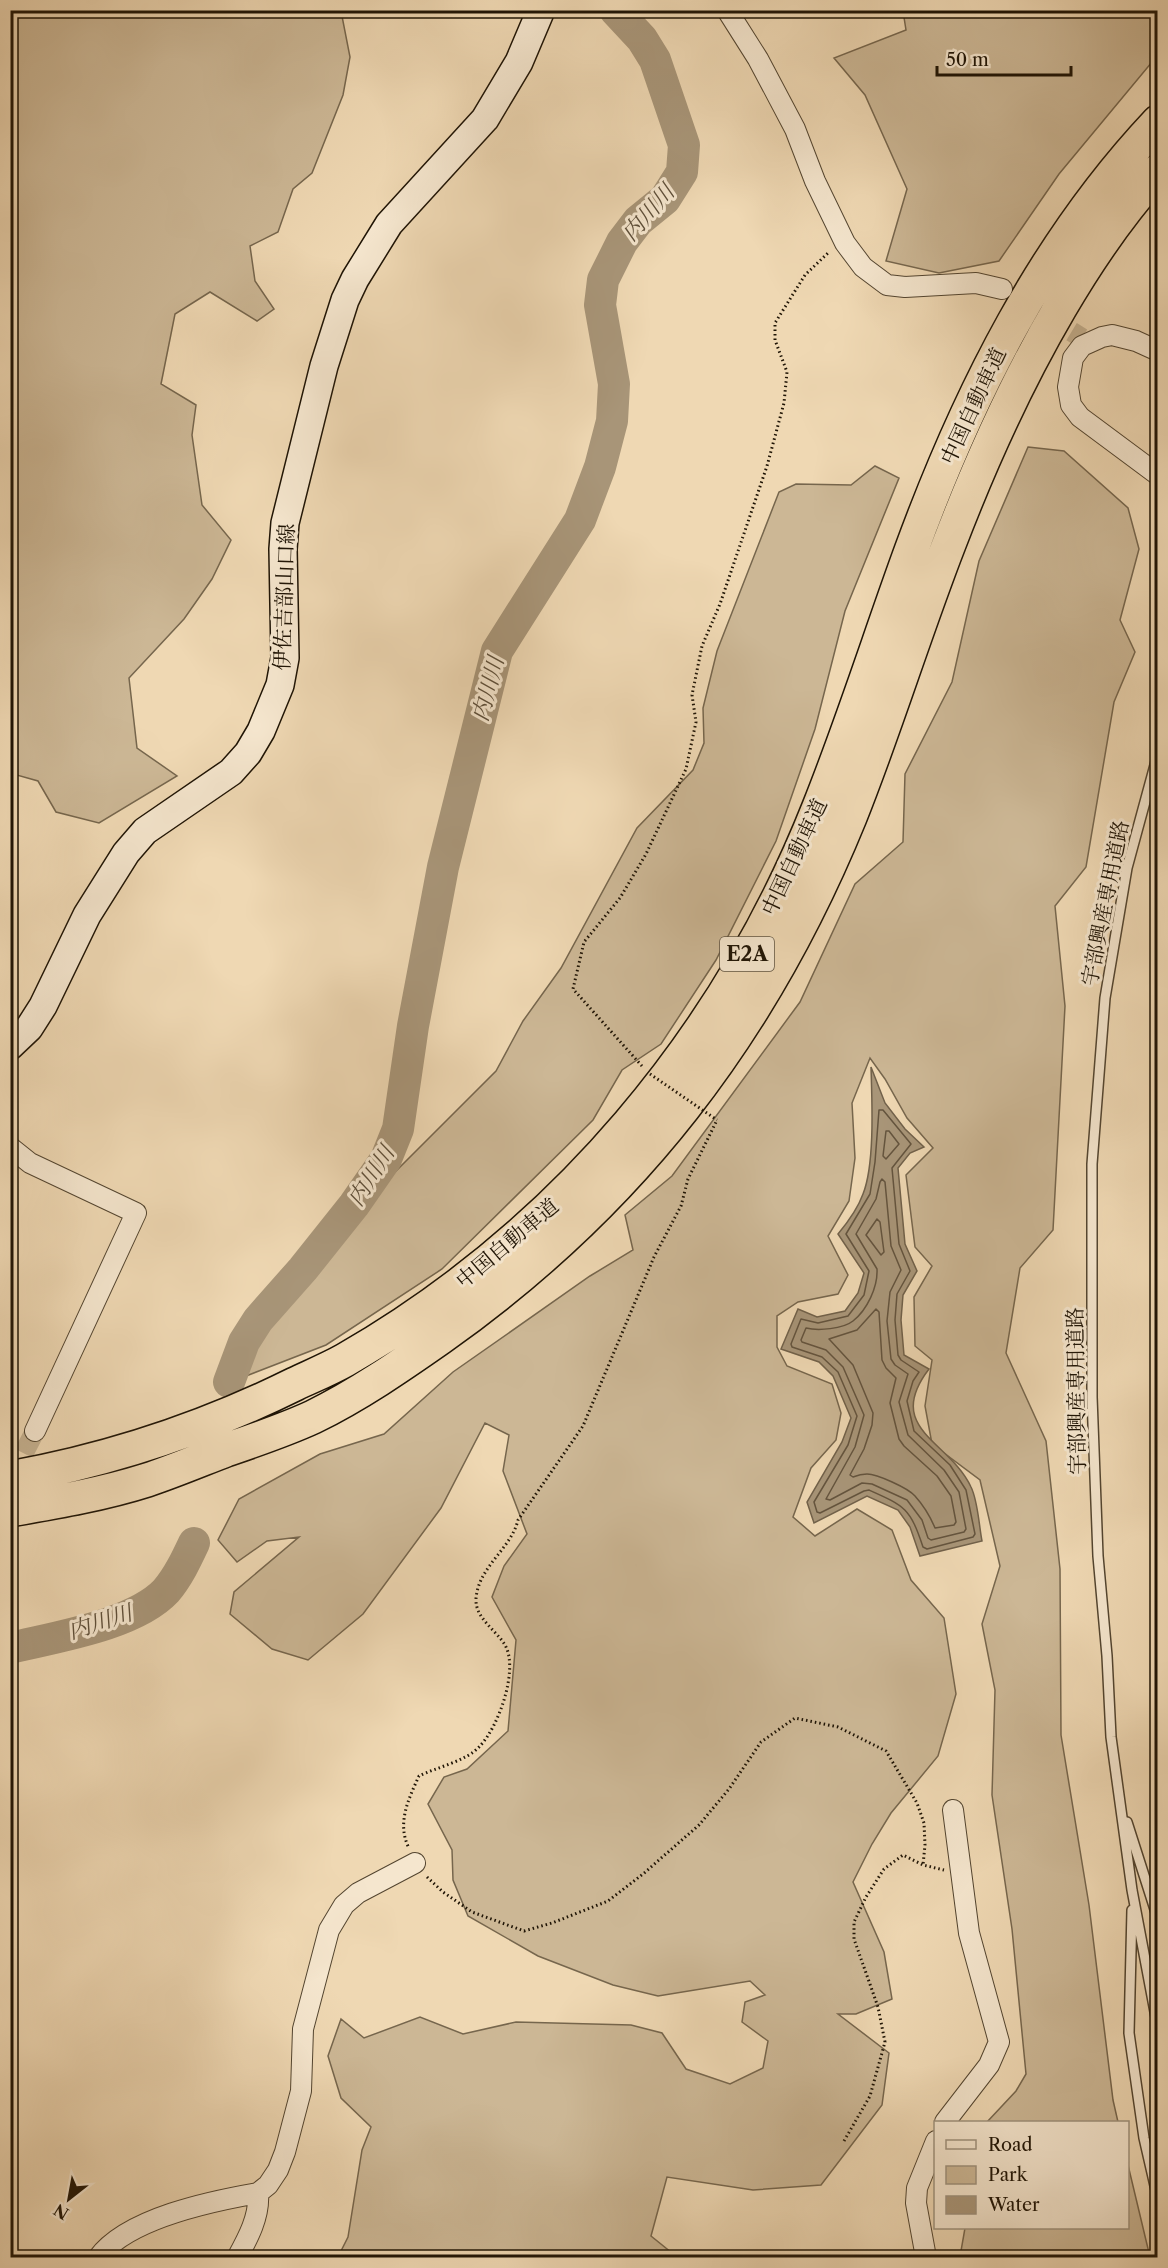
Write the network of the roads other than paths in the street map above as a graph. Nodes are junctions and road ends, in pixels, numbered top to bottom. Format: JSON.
{"nodes":[{"id":1,"x":541,"y":10,"type":"edge"},
{"id":2,"x":727,"y":10,"type":"edge"},
{"id":3,"x":1158,"y":122,"type":"edge"},
{"id":4,"x":1158,"y":171,"type":"edge"},
{"id":5,"x":1002,"y":289,"type":"dead end"},
{"id":6,"x":1158,"y":351,"type":"edge"},
{"id":7,"x":1158,"y":475,"type":"edge"},
{"id":8,"x":1158,"y":754,"type":"edge"},
{"id":9,"x":10,"y":1046,"type":"edge"},
{"id":10,"x":10,"y":1148,"type":"edge"},
{"id":11,"x":287,"y":1428,"type":"junction"},
{"id":12,"x":35,"y":1431,"type":"tunnel mouth"},
{"id":13,"x":10,"y":1478,"type":"edge"},
{"id":14,"x":10,"y":1510,"type":"edge"},
{"id":15,"x":10,"y":1530,"type":"edge"},
{"id":16,"x":1119,"y":1797,"type":"junction"},
{"id":17,"x":953,"y":1809,"type":"dead end"},
{"id":18,"x":415,"y":1863,"type":"road end"},
{"id":19,"x":1132,"y":1890,"type":"junction"},
{"id":20,"x":1158,"y":1919,"type":"edge"},
{"id":21,"x":1158,"y":2028,"type":"edge"},
{"id":22,"x":946,"y":2121,"type":"edge"},
{"id":23,"x":934,"y":2146,"type":"edge"},
{"id":24,"x":258,"y":2193,"type":"junction"},
{"id":25,"x":1158,"y":2199,"type":"edge"},
{"id":26,"x":99,"y":2258,"type":"edge"},
{"id":27,"x":237,"y":2258,"type":"edge"},
{"id":28,"x":924,"y":2258,"type":"edge"}],
"edges":[{"from":1,"to":9,"type":"main road","name":"伊佐吉部山口線"},
{"from":2,"to":5,"type":"street"},
{"from":3,"to":13,"type":"highway","name":"中国自動車道","number":"E2A"},
{"from":4,"to":11,"type":"highway","name":"中国自動車道","number":"E2A"},
{"from":6,"to":7,"type":"street"},
{"from":8,"to":16,"type":"lane","name":"宇部興産専用道路"},
{"from":10,"to":12,"type":"street"},
{"from":11,"to":14,"type":"highway","name":"中国自動車道","number":"E2A"},
{"from":11,"to":15,"type":"highway"},
{"from":16,"to":19,"type":"lane","name":"宇部興産専用道路"},
{"from":16,"to":20,"type":"lane"},
{"from":17,"to":22,"type":"street"},
{"from":18,"to":24,"type":"street"},
{"from":19,"to":21,"type":"lane","name":"宇部興産専用道路"},
{"from":19,"to":25,"type":"lane"},
{"from":23,"to":28,"type":"street"},
{"from":24,"to":26,"type":"street"},
{"from":24,"to":27,"type":"street"}]}
